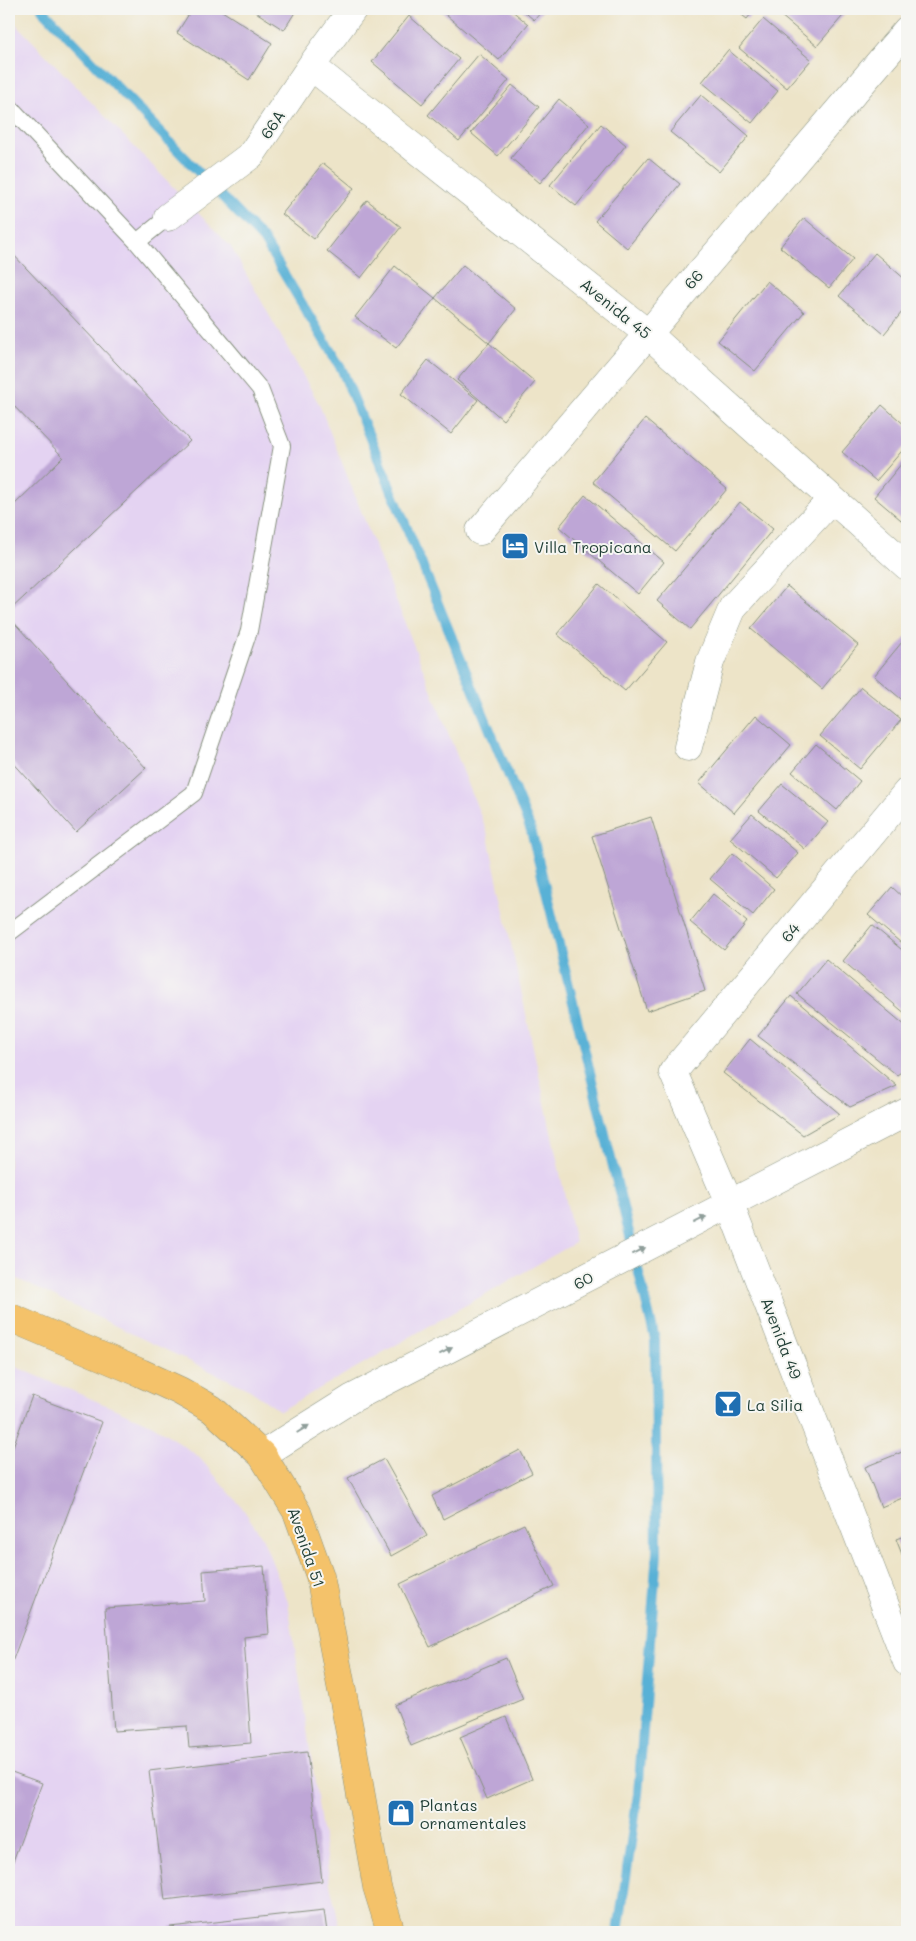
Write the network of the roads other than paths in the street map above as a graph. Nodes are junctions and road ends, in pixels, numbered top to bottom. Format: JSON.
{"nodes":[{"id":1,"x":353,"y":9,"type":"edge"},
{"id":2,"x":907,"y":30,"type":"edge"},
{"id":3,"x":311,"y":66,"type":"junction"},
{"id":4,"x":9,"y":106,"type":"edge"},
{"id":5,"x":168,"y":217,"type":"joint"},
{"id":6,"x":137,"y":242,"type":"junction"},
{"id":7,"x":647,"y":333,"type":"junction"},
{"id":8,"x":832,"y":499,"type":"junction"},
{"id":9,"x":480,"y":530,"type":"dead end"},
{"id":10,"x":907,"y":566,"type":"edge"},
{"id":11,"x":688,"y":748,"type":"dead end"},
{"id":12,"x":907,"y":792,"type":"edge"},
{"id":13,"x":9,"y":933,"type":"edge"},
{"id":14,"x":674,"y":1072,"type":"joint"},
{"id":15,"x":907,"y":1112,"type":"edge"},
{"id":16,"x":730,"y":1205,"type":"junction"},
{"id":17,"x":9,"y":1317,"type":"edge"},
{"id":18,"x":262,"y":1455,"type":"junction"},
{"id":19,"x":907,"y":1662,"type":"edge"},
{"id":20,"x":391,"y":1932,"type":"edge"}],
"edges":[{"from":1,"to":3,"type":"street","name":"66A"},
{"from":2,"to":7,"type":"street","name":"66"},
{"from":3,"to":5,"type":"street","name":"66A"},
{"from":3,"to":7,"type":"street","name":"Avenida 45"},
{"from":4,"to":6,"type":"lane"},
{"from":5,"to":6,"type":"lane"},
{"from":6,"to":13,"type":"lane"},
{"from":7,"to":8,"type":"street","name":"Avenida 45"},
{"from":7,"to":9,"type":"street","name":"66"},
{"from":8,"to":10,"type":"street","name":"Avenida 45"},
{"from":8,"to":11,"type":"street"},
{"from":12,"to":14,"type":"street","name":"64"},
{"from":14,"to":16,"type":"street","name":"Avenida 49"},
{"from":15,"to":16,"type":"street","name":"60"},
{"from":18,"to":16,"type":"street","name":"60","one_way":true},
{"from":16,"to":19,"type":"street","name":"Avenida 49"},
{"from":17,"to":18,"type":"main road","name":"Avenida 51"},
{"from":18,"to":20,"type":"main road","name":"Avenida 51"}]}
